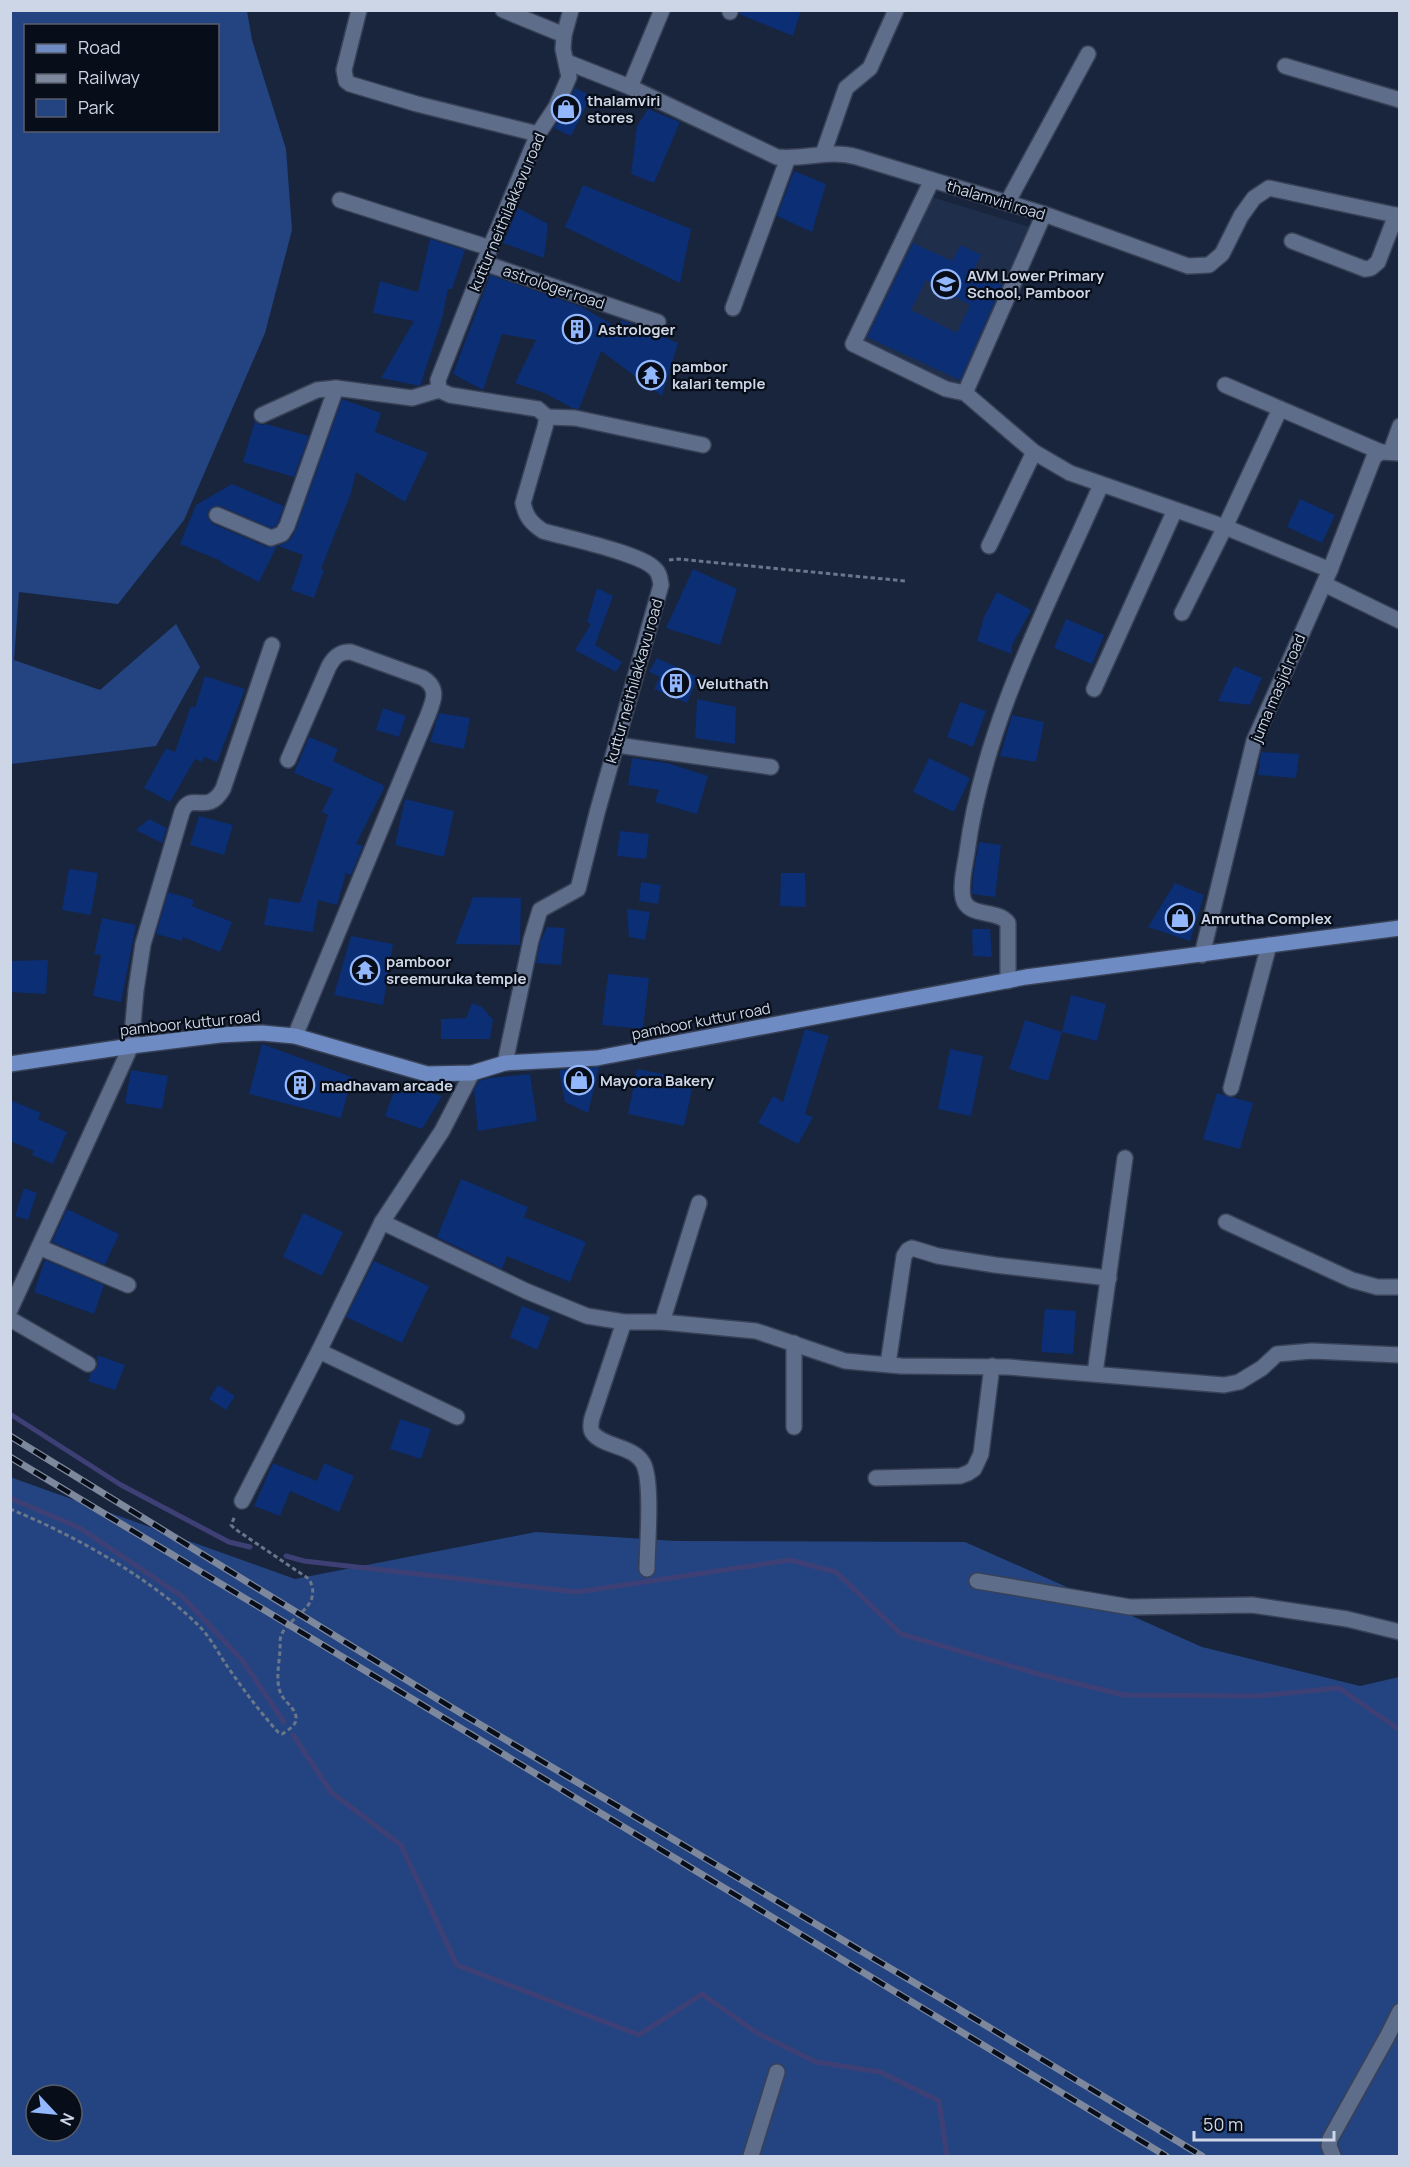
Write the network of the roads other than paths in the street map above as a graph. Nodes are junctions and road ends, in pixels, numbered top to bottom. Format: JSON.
{"nodes":[{"id":1,"x":359,"y":10,"type":"edge"},
{"id":2,"x":503,"y":10,"type":"edge"},
{"id":3,"x":572,"y":10,"type":"edge"},
{"id":4,"x":662,"y":10,"type":"edge"},
{"id":5,"x":896,"y":10,"type":"edge"},
{"id":6,"x":564,"y":35,"type":"junction"},
{"id":7,"x":1088,"y":54,"type":"dead end"},
{"id":8,"x":567,"y":62,"type":"junction"},
{"id":9,"x":1285,"y":66,"type":"dead end"},
{"id":10,"x":630,"y":87,"type":"junction"},
{"id":11,"x":1400,"y":100,"type":"edge"},
{"id":12,"x":538,"y":134,"type":"junction"},
{"id":13,"x":823,"y":154,"type":"junction"},
{"id":14,"x":788,"y":158,"type":"junction"},
{"id":15,"x":932,"y":180,"type":"junction"},
{"id":16,"x":340,"y":200,"type":"dead end"},
{"id":17,"x":1007,"y":203,"type":"junction"},
{"id":18,"x":1044,"y":214,"type":"junction"},
{"id":19,"x":1398,"y":216,"type":"edge"},
{"id":20,"x":1292,"y":241,"type":"dead end"},
{"id":21,"x":490,"y":248,"type":"junction"},
{"id":22,"x":484,"y":263,"type":"junction"},
{"id":23,"x":733,"y":308,"type":"dead end"},
{"id":24,"x":658,"y":322,"type":"dead end"},
{"id":25,"x":1225,"y":386,"type":"dead end"},
{"id":26,"x":336,"y":388,"type":"junction"},
{"id":27,"x":439,"y":390,"type":"junction"},
{"id":28,"x":965,"y":393,"type":"junction"},
{"id":29,"x":1280,"y":409,"type":"junction"},
{"id":30,"x":262,"y":415,"type":"dead end"},
{"id":31,"x":547,"y":417,"type":"junction"},
{"id":32,"x":1400,"y":426,"type":"edge"},
{"id":33,"x":703,"y":446,"type":"dead end"},
{"id":34,"x":1034,"y":452,"type":"junction"},
{"id":35,"x":1391,"y":452,"type":"edge"},
{"id":36,"x":1101,"y":485,"type":"junction"},
{"id":37,"x":1175,"y":510,"type":"junction"},
{"id":38,"x":217,"y":515,"type":"dead end"},
{"id":39,"x":1225,"y":527,"type":"junction"},
{"id":40,"x":989,"y":546,"type":"dead end"},
{"id":41,"x":1327,"y":577,"type":"junction"},
{"id":42,"x":1182,"y":613,"type":"dead end"},
{"id":43,"x":1400,"y":621,"type":"edge"},
{"id":44,"x":272,"y":645,"type":"dead end"},
{"id":45,"x":1094,"y":689,"type":"dead end"},
{"id":46,"x":617,"y":745,"type":"junction"},
{"id":47,"x":288,"y":760,"type":"dead end"},
{"id":48,"x":771,"y":767,"type":"dead end"},
{"id":49,"x":1400,"y":928,"type":"edge"},
{"id":50,"x":1269,"y":945,"type":"junction"},
{"id":51,"x":1202,"y":955,"type":"junction"},
{"id":52,"x":1008,"y":981,"type":"junction"},
{"id":53,"x":295,"y":1036,"type":"junction"},
{"id":54,"x":131,"y":1046,"type":"junction"},
{"id":55,"x":505,"y":1063,"type":"junction"},
{"id":56,"x":10,"y":1064,"type":"edge"},
{"id":57,"x":472,"y":1073,"type":"junction"},
{"id":58,"x":1231,"y":1088,"type":"dead end"},
{"id":59,"x":1125,"y":1158,"type":"dead end"},
{"id":60,"x":699,"y":1203,"type":"dead end"},
{"id":61,"x":382,"y":1222,"type":"junction"},
{"id":62,"x":1226,"y":1222,"type":"dead end"},
{"id":63,"x":39,"y":1247,"type":"junction"},
{"id":64,"x":1109,"y":1278,"type":"junction"},
{"id":65,"x":128,"y":1285,"type":"dead end"},
{"id":66,"x":1400,"y":1287,"type":"edge"},
{"id":67,"x":10,"y":1310,"type":"edge"},
{"id":68,"x":10,"y":1319,"type":"edge"},
{"id":69,"x":624,"y":1322,"type":"junction"},
{"id":70,"x":662,"y":1322,"type":"junction"},
{"id":71,"x":794,"y":1343,"type":"junction"},
{"id":72,"x":319,"y":1351,"type":"junction"},
{"id":73,"x":1400,"y":1355,"type":"edge"},
{"id":74,"x":88,"y":1364,"type":"dead end"},
{"id":75,"x":888,"y":1365,"type":"junction"},
{"id":76,"x":992,"y":1366,"type":"junction"},
{"id":77,"x":1095,"y":1373,"type":"junction"},
{"id":78,"x":457,"y":1417,"type":"dead end"},
{"id":79,"x":794,"y":1427,"type":"dead end"},
{"id":80,"x":876,"y":1478,"type":"dead end"},
{"id":81,"x":242,"y":1501,"type":"road end"},
{"id":82,"x":646,"y":1569,"type":"dead end"},
{"id":83,"x":977,"y":1581,"type":"dead end"},
{"id":84,"x":1400,"y":1632,"type":"edge"},
{"id":85,"x":1400,"y":2011,"type":"edge"},
{"id":86,"x":777,"y":2072,"type":"dead end"},
{"id":87,"x":751,"y":2157,"type":"edge"},
{"id":88,"x":1333,"y":2157,"type":"edge"}],
"edges":[{"from":1,"to":12,"type":"street"},
{"from":2,"to":6,"type":"street"},
{"from":3,"to":6,"type":"street","name":"kuttur neithilakkavu road"},
{"from":4,"to":10,"type":"street"},
{"from":5,"to":13,"type":"street"},
{"from":6,"to":8,"type":"street","name":"kuttur neithilakkavu road"},
{"from":7,"to":17,"type":"street"},
{"from":8,"to":10,"type":"street","name":"thalamviri road"},
{"from":8,"to":12,"type":"street","name":"kuttur neithilakkavu road"},
{"from":9,"to":11,"type":"street"},
{"from":10,"to":14,"type":"street","name":"thalamviri road"},
{"from":12,"to":21,"type":"street","name":"kuttur neithilakkavu road"},
{"from":13,"to":14,"type":"street","name":"thalamviri road"},
{"from":13,"to":15,"type":"street","name":"thalamviri road"},
{"from":14,"to":23,"type":"street"},
{"from":15,"to":17,"type":"street","name":"thalamviri road"},
{"from":15,"to":28,"type":"street"},
{"from":16,"to":21,"type":"street"},
{"from":17,"to":18,"type":"street","name":"thalamviri road"},
{"from":18,"to":19,"type":"street","name":"thalamviri road"},
{"from":18,"to":28,"type":"street"},
{"from":19,"to":20,"type":"street"},
{"from":21,"to":22,"type":"street","name":"kuttur neithilakkavu road"},
{"from":22,"to":24,"type":"street","name":"astrologer road"},
{"from":22,"to":27,"type":"street","name":"kuttur neithilakkavu road"},
{"from":25,"to":29,"type":"street"},
{"from":26,"to":27,"type":"street"},
{"from":26,"to":30,"type":"street"},
{"from":26,"to":38,"type":"street"},
{"from":27,"to":31,"type":"street"},
{"from":28,"to":34,"type":"street"},
{"from":29,"to":35,"type":"street"},
{"from":29,"to":39,"type":"street"},
{"from":31,"to":33,"type":"street"},
{"from":31,"to":46,"type":"street","name":"kuttur neithilakkavu road"},
{"from":32,"to":35,"type":"street","name":"juma masjid road"},
{"from":34,"to":36,"type":"street"},
{"from":34,"to":40,"type":"street"},
{"from":35,"to":41,"type":"street","name":"juma masjid road"},
{"from":36,"to":37,"type":"street"},
{"from":36,"to":52,"type":"street"},
{"from":37,"to":39,"type":"street"},
{"from":37,"to":45,"type":"street"},
{"from":39,"to":41,"type":"street"},
{"from":39,"to":42,"type":"street"},
{"from":41,"to":43,"type":"street"},
{"from":41,"to":51,"type":"street","name":"juma masjid road"},
{"from":44,"to":54,"type":"street"},
{"from":46,"to":48,"type":"street"},
{"from":46,"to":55,"type":"street","name":"kuttur neithilakkavu road"},
{"from":47,"to":53,"type":"street"},
{"from":49,"to":50,"type":"main road","name":"pamboor kuttur road"},
{"from":50,"to":51,"type":"main road","name":"pamboor kuttur road"},
{"from":50,"to":58,"type":"street"},
{"from":51,"to":52,"type":"main road","name":"pamboor kuttur road"},
{"from":52,"to":55,"type":"main road","name":"pamboor kuttur road"},
{"from":53,"to":54,"type":"main road","name":"pamboor kuttur road"},
{"from":53,"to":57,"type":"main road","name":"pamboor kuttur road"},
{"from":54,"to":56,"type":"main road","name":"pamboor kuttur road"},
{"from":54,"to":63,"type":"street"},
{"from":55,"to":57,"type":"main road","name":"pamboor kuttur road"},
{"from":57,"to":61,"type":"street"},
{"from":59,"to":64,"type":"street"},
{"from":60,"to":70,"type":"street"},
{"from":61,"to":69,"type":"street"},
{"from":61,"to":72,"type":"street"},
{"from":62,"to":66,"type":"street"},
{"from":63,"to":65,"type":"street"},
{"from":63,"to":67,"type":"street"},
{"from":64,"to":75,"type":"street"},
{"from":64,"to":77,"type":"street"},
{"from":68,"to":74,"type":"street"},
{"from":69,"to":70,"type":"street"},
{"from":69,"to":82,"type":"street"},
{"from":70,"to":71,"type":"street"},
{"from":71,"to":75,"type":"street"},
{"from":71,"to":79,"type":"street"},
{"from":72,"to":78,"type":"street"},
{"from":72,"to":81,"type":"street"},
{"from":73,"to":77,"type":"street"},
{"from":75,"to":76,"type":"street"},
{"from":76,"to":77,"type":"street"},
{"from":76,"to":80,"type":"street"},
{"from":83,"to":84,"type":"street"},
{"from":85,"to":88,"type":"street"},
{"from":86,"to":87,"type":"street"}]}
